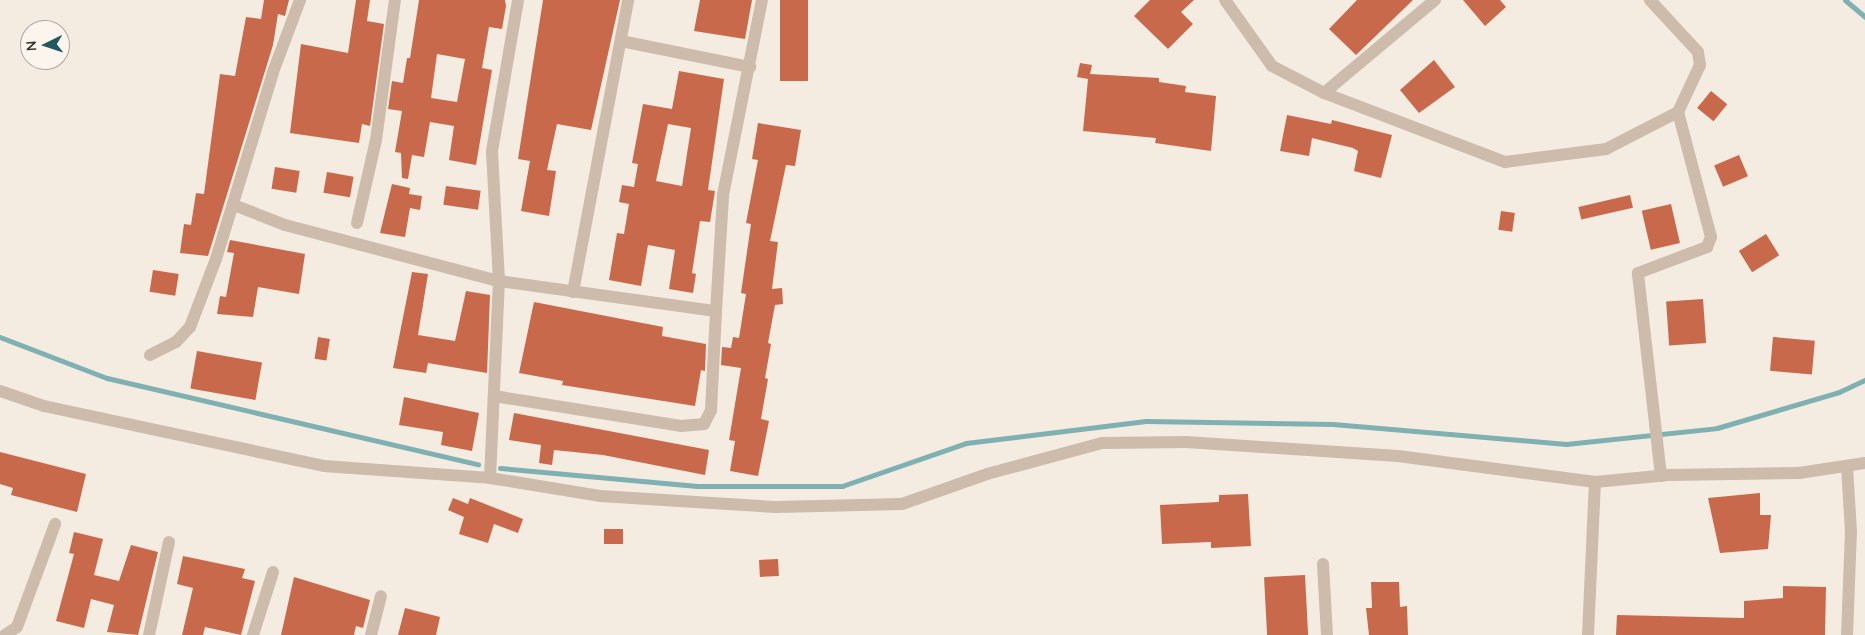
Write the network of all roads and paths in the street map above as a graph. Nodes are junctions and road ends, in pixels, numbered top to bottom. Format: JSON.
{"nodes":[{"id":1,"x":300,"y":0,"type":"edge"},
{"id":2,"x":395,"y":0,"type":"edge"},
{"id":3,"x":518,"y":0,"type":"edge"},
{"id":4,"x":628,"y":0,"type":"edge"},
{"id":5,"x":762,"y":0,"type":"edge"},
{"id":6,"x":1225,"y":0,"type":"edge"},
{"id":7,"x":1435,"y":0,"type":"edge"},
{"id":8,"x":1650,"y":0,"type":"edge"},
{"id":9,"x":621,"y":40,"type":"junction"},
{"id":10,"x":750,"y":67,"type":"junction"},
{"id":11,"x":1324,"y":93,"type":"junction"},
{"id":12,"x":1678,"y":112,"type":"junction"},
{"id":13,"x":234,"y":204,"type":"junction"},
{"id":14,"x":357,"y":223,"type":"dead end"},
{"id":15,"x":499,"y":281,"type":"junction"},
{"id":16,"x":573,"y":292,"type":"junction"},
{"id":17,"x":716,"y":311,"type":"junction"},
{"id":18,"x":150,"y":355,"type":"dead end"},
{"id":19,"x":0,"y":391,"type":"edge"},
{"id":20,"x":494,"y":396,"type":"junction"},
{"id":21,"x":1865,"y":463,"type":"edge"},
{"id":22,"x":1847,"y":466,"type":"junction"},
{"id":23,"x":1661,"y":476,"type":"junction"},
{"id":24,"x":490,"y":478,"type":"junction"},
{"id":25,"x":1596,"y":482,"type":"junction"},
{"id":26,"x":55,"y":524,"type":"dead end"},
{"id":27,"x":169,"y":542,"type":"dead end"},
{"id":28,"x":1323,"y":564,"type":"dead end"},
{"id":29,"x":273,"y":572,"type":"dead end"},
{"id":30,"x":381,"y":596,"type":"dead end"},
{"id":31,"x":2,"y":635,"type":"edge"},
{"id":32,"x":149,"y":635,"type":"edge"},
{"id":33,"x":253,"y":635,"type":"edge"},
{"id":34,"x":371,"y":635,"type":"edge"},
{"id":35,"x":1328,"y":635,"type":"edge"},
{"id":36,"x":1588,"y":635,"type":"edge"},
{"id":37,"x":1847,"y":635,"type":"edge"}],
"edges":[{"from":1,"to":13,"type":"street"},
{"from":2,"to":14,"type":"street"},
{"from":3,"to":15,"type":"street"},
{"from":4,"to":9,"type":"street"},
{"from":5,"to":10,"type":"street"},
{"from":6,"to":11,"type":"street"},
{"from":7,"to":11,"type":"street"},
{"from":8,"to":12,"type":"street"},
{"from":9,"to":10,"type":"street"},
{"from":9,"to":16,"type":"street"},
{"from":10,"to":17,"type":"street"},
{"from":11,"to":12,"type":"street"},
{"from":12,"to":23,"type":"street"},
{"from":13,"to":15,"type":"street"},
{"from":13,"to":18,"type":"street"},
{"from":15,"to":16,"type":"street"},
{"from":15,"to":20,"type":"street"},
{"from":16,"to":17,"type":"street"},
{"from":17,"to":20,"type":"street"},
{"from":19,"to":24,"type":"street"},
{"from":20,"to":24,"type":"street"},
{"from":21,"to":22,"type":"street"},
{"from":22,"to":23,"type":"street"},
{"from":22,"to":37,"type":"street"},
{"from":23,"to":25,"type":"street"},
{"from":24,"to":25,"type":"street"},
{"from":25,"to":36,"type":"street"},
{"from":26,"to":31,"type":"street"},
{"from":27,"to":32,"type":"street"},
{"from":28,"to":35,"type":"street"},
{"from":29,"to":33,"type":"street"},
{"from":30,"to":34,"type":"street"}]}
